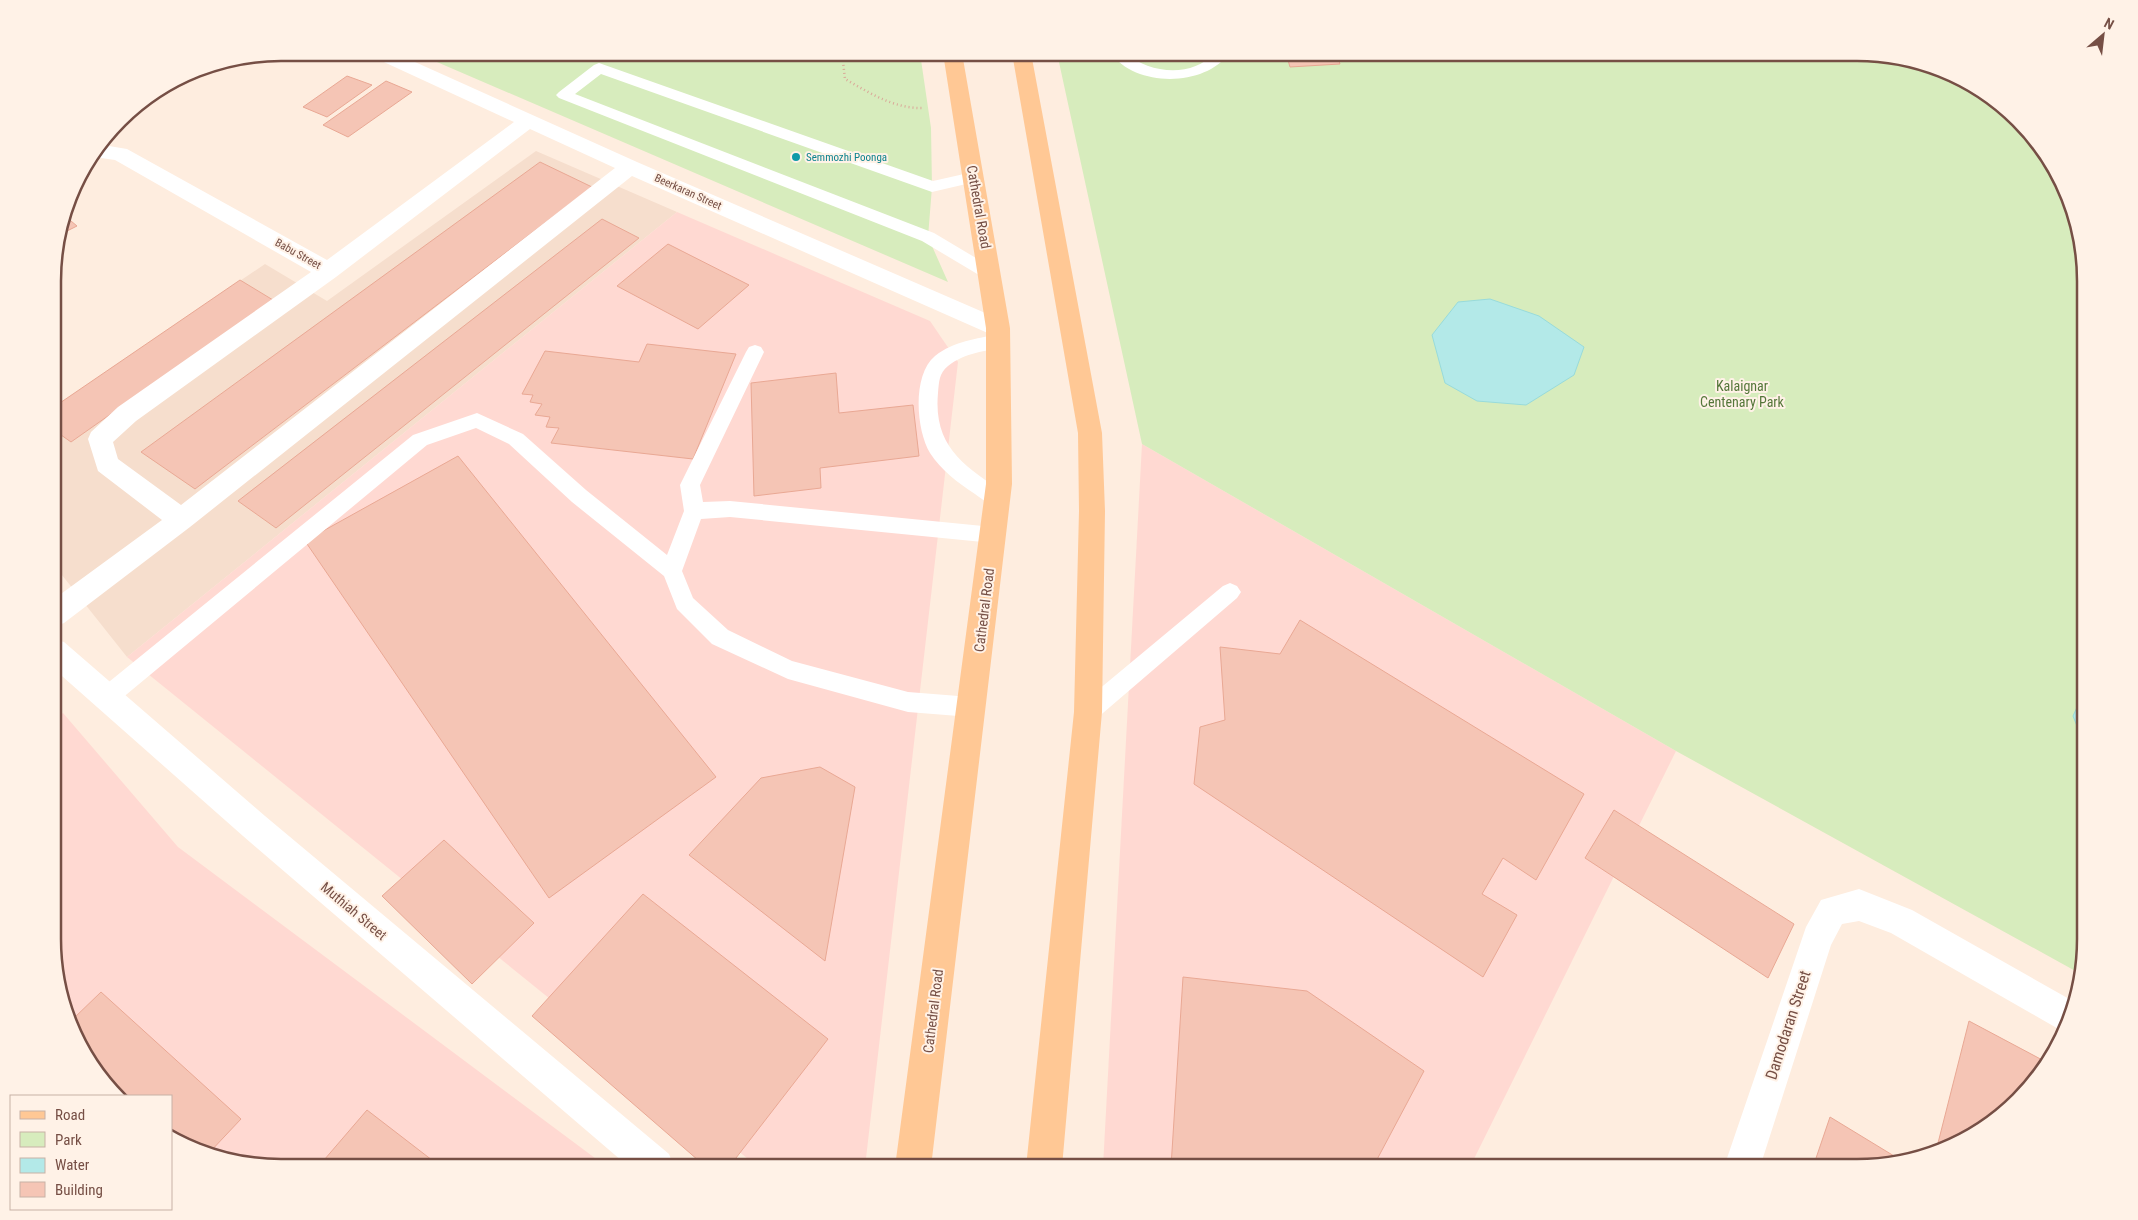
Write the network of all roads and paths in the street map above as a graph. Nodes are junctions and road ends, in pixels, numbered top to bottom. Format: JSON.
{"nodes":[{"id":1,"x":400,"y":61,"type":"edge"},
{"id":2,"x":843,"y":61,"type":"edge"},
{"id":3,"x":954,"y":61,"type":"edge"},
{"id":4,"x":1023,"y":61,"type":"edge"},
{"id":5,"x":1127,"y":61,"type":"edge"},
{"id":6,"x":1214,"y":61,"type":"edge"},
{"id":7,"x":962,"y":104,"type":"junction"},
{"id":8,"x":530,"y":120,"type":"junction"},
{"id":9,"x":104,"y":151,"type":"edge"},
{"id":10,"x":630,"y":167,"type":"junction"},
{"id":11,"x":973,"y":177,"type":"junction"},
{"id":12,"x":328,"y":271,"type":"junction"},
{"id":13,"x":990,"y":274,"type":"junction"},
{"id":14,"x":998,"y":334,"type":"junction"},
{"id":15,"x":755,"y":352,"type":"dead end"},
{"id":16,"x":998,"y":499,"type":"junction"},
{"id":17,"x":694,"y":511,"type":"junction"},
{"id":18,"x":181,"y":520,"type":"junction"},
{"id":19,"x":993,"y":535,"type":"junction"},
{"id":20,"x":672,"y":571,"type":"junction"},
{"id":21,"x":1230,"y":592,"type":"dead end"},
{"id":22,"x":61,"y":610,"type":"edge"},
{"id":23,"x":61,"y":657,"type":"edge"},
{"id":24,"x":107,"y":697,"type":"junction"},
{"id":25,"x":971,"y":708,"type":"junction"},
{"id":26,"x":1088,"y":712,"type":"junction"},
{"id":27,"x":2063,"y":1014,"type":"edge"},
{"id":28,"x":647,"y":1159,"type":"edge"},
{"id":29,"x":914,"y":1159,"type":"edge"},
{"id":30,"x":1045,"y":1159,"type":"edge"},
{"id":31,"x":1745,"y":1159,"type":"edge"}],
"edges":[{"from":1,"to":8,"type":"street","name":"Beerkaran Street"},
{"from":2,"to":7,"type":"path"},
{"from":3,"to":7,"type":"main road","name":"Cathedral Road"},
{"from":4,"to":26,"type":"main road"},
{"from":5,"to":6,"type":"lane"},
{"from":7,"to":11,"type":"main road","name":"Cathedral Road"},
{"from":8,"to":10,"type":"street","name":"Beerkaran Street"},
{"from":8,"to":12,"type":"street","name":"Babu Street"},
{"from":9,"to":12,"type":"street","name":"Babu Street"},
{"from":10,"to":14,"type":"street","name":"Beerkaran Street"},
{"from":10,"to":18,"type":"street"},
{"from":11,"to":13,"type":"main road","name":"Cathedral Road"},
{"from":11,"to":13,"type":"lane"},
{"from":12,"to":18,"type":"street"},
{"from":13,"to":14,"type":"main road","name":"Cathedral Road"},
{"from":14,"to":16,"type":"main road","name":"Cathedral Road"},
{"from":14,"to":16,"type":"lane"},
{"from":15,"to":17,"type":"lane"},
{"from":16,"to":19,"type":"main road","name":"Cathedral Road"},
{"from":17,"to":19,"type":"lane"},
{"from":17,"to":20,"type":"lane"},
{"from":18,"to":22,"type":"street"},
{"from":19,"to":25,"type":"main road","name":"Cathedral Road"},
{"from":20,"to":24,"type":"lane"},
{"from":20,"to":25,"type":"lane"},
{"from":21,"to":26,"type":"lane"},
{"from":23,"to":24,"type":"street","name":"Muthiah Street"},
{"from":24,"to":28,"type":"street","name":"Muthiah Street"},
{"from":25,"to":29,"type":"main road","name":"Cathedral Road"},
{"from":26,"to":30,"type":"main road"},
{"from":27,"to":31,"type":"street","name":"Damodaran Street"}]}
